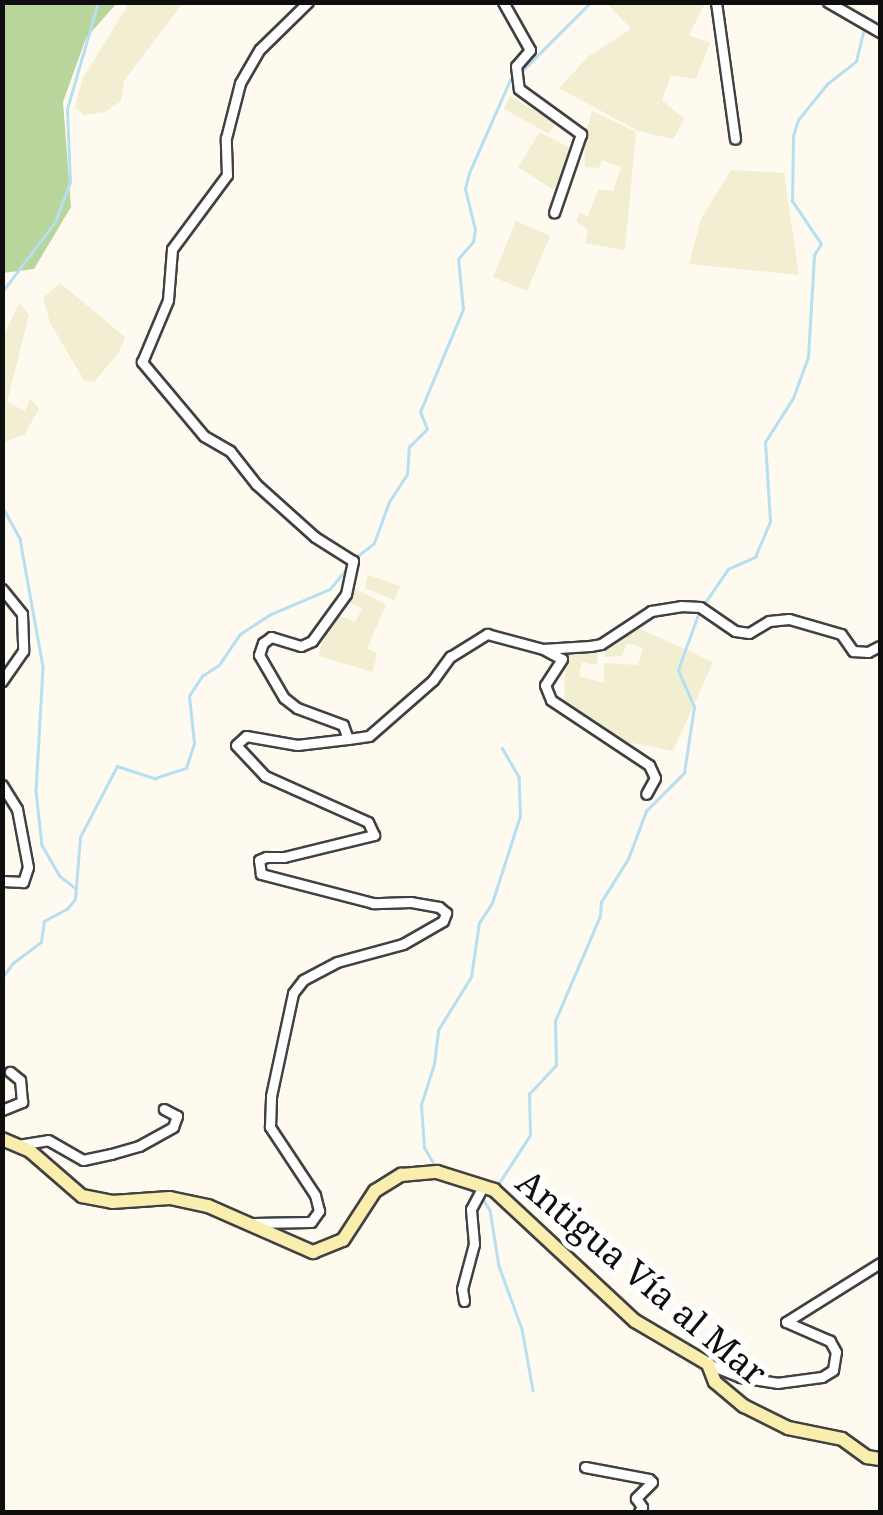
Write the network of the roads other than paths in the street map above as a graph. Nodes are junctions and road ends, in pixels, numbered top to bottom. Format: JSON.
{"nodes":[{"id":1,"x":308,"y":2,"type":"edge"},
{"id":2,"x":503,"y":2,"type":"edge"},
{"id":3,"x":716,"y":2,"type":"edge"},
{"id":4,"x":828,"y":2,"type":"edge"},
{"id":5,"x":880,"y":32,"type":"edge"},
{"id":6,"x":734,"y":138,"type":"dead end"},
{"id":7,"x":554,"y":214,"type":"dead end"},
{"id":8,"x":2,"y":589,"type":"edge"},
{"id":9,"x":880,"y":646,"type":"edge"},
{"id":10,"x":542,"y":649,"type":"junction"},
{"id":11,"x":2,"y":680,"type":"edge"},
{"id":12,"x":348,"y":739,"type":"junction"},
{"id":13,"x":2,"y":785,"type":"edge"},
{"id":14,"x":646,"y":794,"type":"dead end"},
{"id":15,"x":2,"y":881,"type":"edge"},
{"id":16,"x":10,"y":1072,"type":"dead end"},
{"id":17,"x":164,"y":1109,"type":"dead end"},
{"id":18,"x":2,"y":1110,"type":"edge"},
{"id":19,"x":2,"y":1139,"type":"edge"},
{"id":20,"x":18,"y":1145,"type":"junction"},
{"id":21,"x":483,"y":1186,"type":"junction"},
{"id":22,"x":253,"y":1223,"type":"junction"},
{"id":23,"x":880,"y":1263,"type":"edge"},
{"id":24,"x":464,"y":1301,"type":"dead end"},
{"id":25,"x":708,"y":1364,"type":"junction"},
{"id":26,"x":880,"y":1459,"type":"edge"},
{"id":27,"x":585,"y":1466,"type":"dead end"},
{"id":28,"x":639,"y":1512,"type":"edge"}],
"edges":[{"from":1,"to":12,"type":"street"},
{"from":2,"to":7,"type":"street"},
{"from":3,"to":6,"type":"street"},
{"from":4,"to":5,"type":"street"},
{"from":8,"to":11,"type":"street"},
{"from":9,"to":10,"type":"street"},
{"from":10,"to":12,"type":"street"},
{"from":10,"to":14,"type":"street"},
{"from":12,"to":22,"type":"street"},
{"from":13,"to":15,"type":"street"},
{"from":16,"to":18,"type":"street"},
{"from":17,"to":20,"type":"street"},
{"from":19,"to":20,"type":"main road","name":"Antigua Vía al Mar"},
{"from":20,"to":22,"type":"main road","name":"Antigua Vía al Mar"},
{"from":21,"to":22,"type":"main road","name":"Antigua Vía al Mar"},
{"from":21,"to":24,"type":"street"},
{"from":21,"to":25,"type":"main road","name":"Antigua Vía al Mar"},
{"from":23,"to":25,"type":"street"},
{"from":25,"to":26,"type":"main road","name":"Antigua Vía al Mar"},
{"from":27,"to":28,"type":"street"}]}
